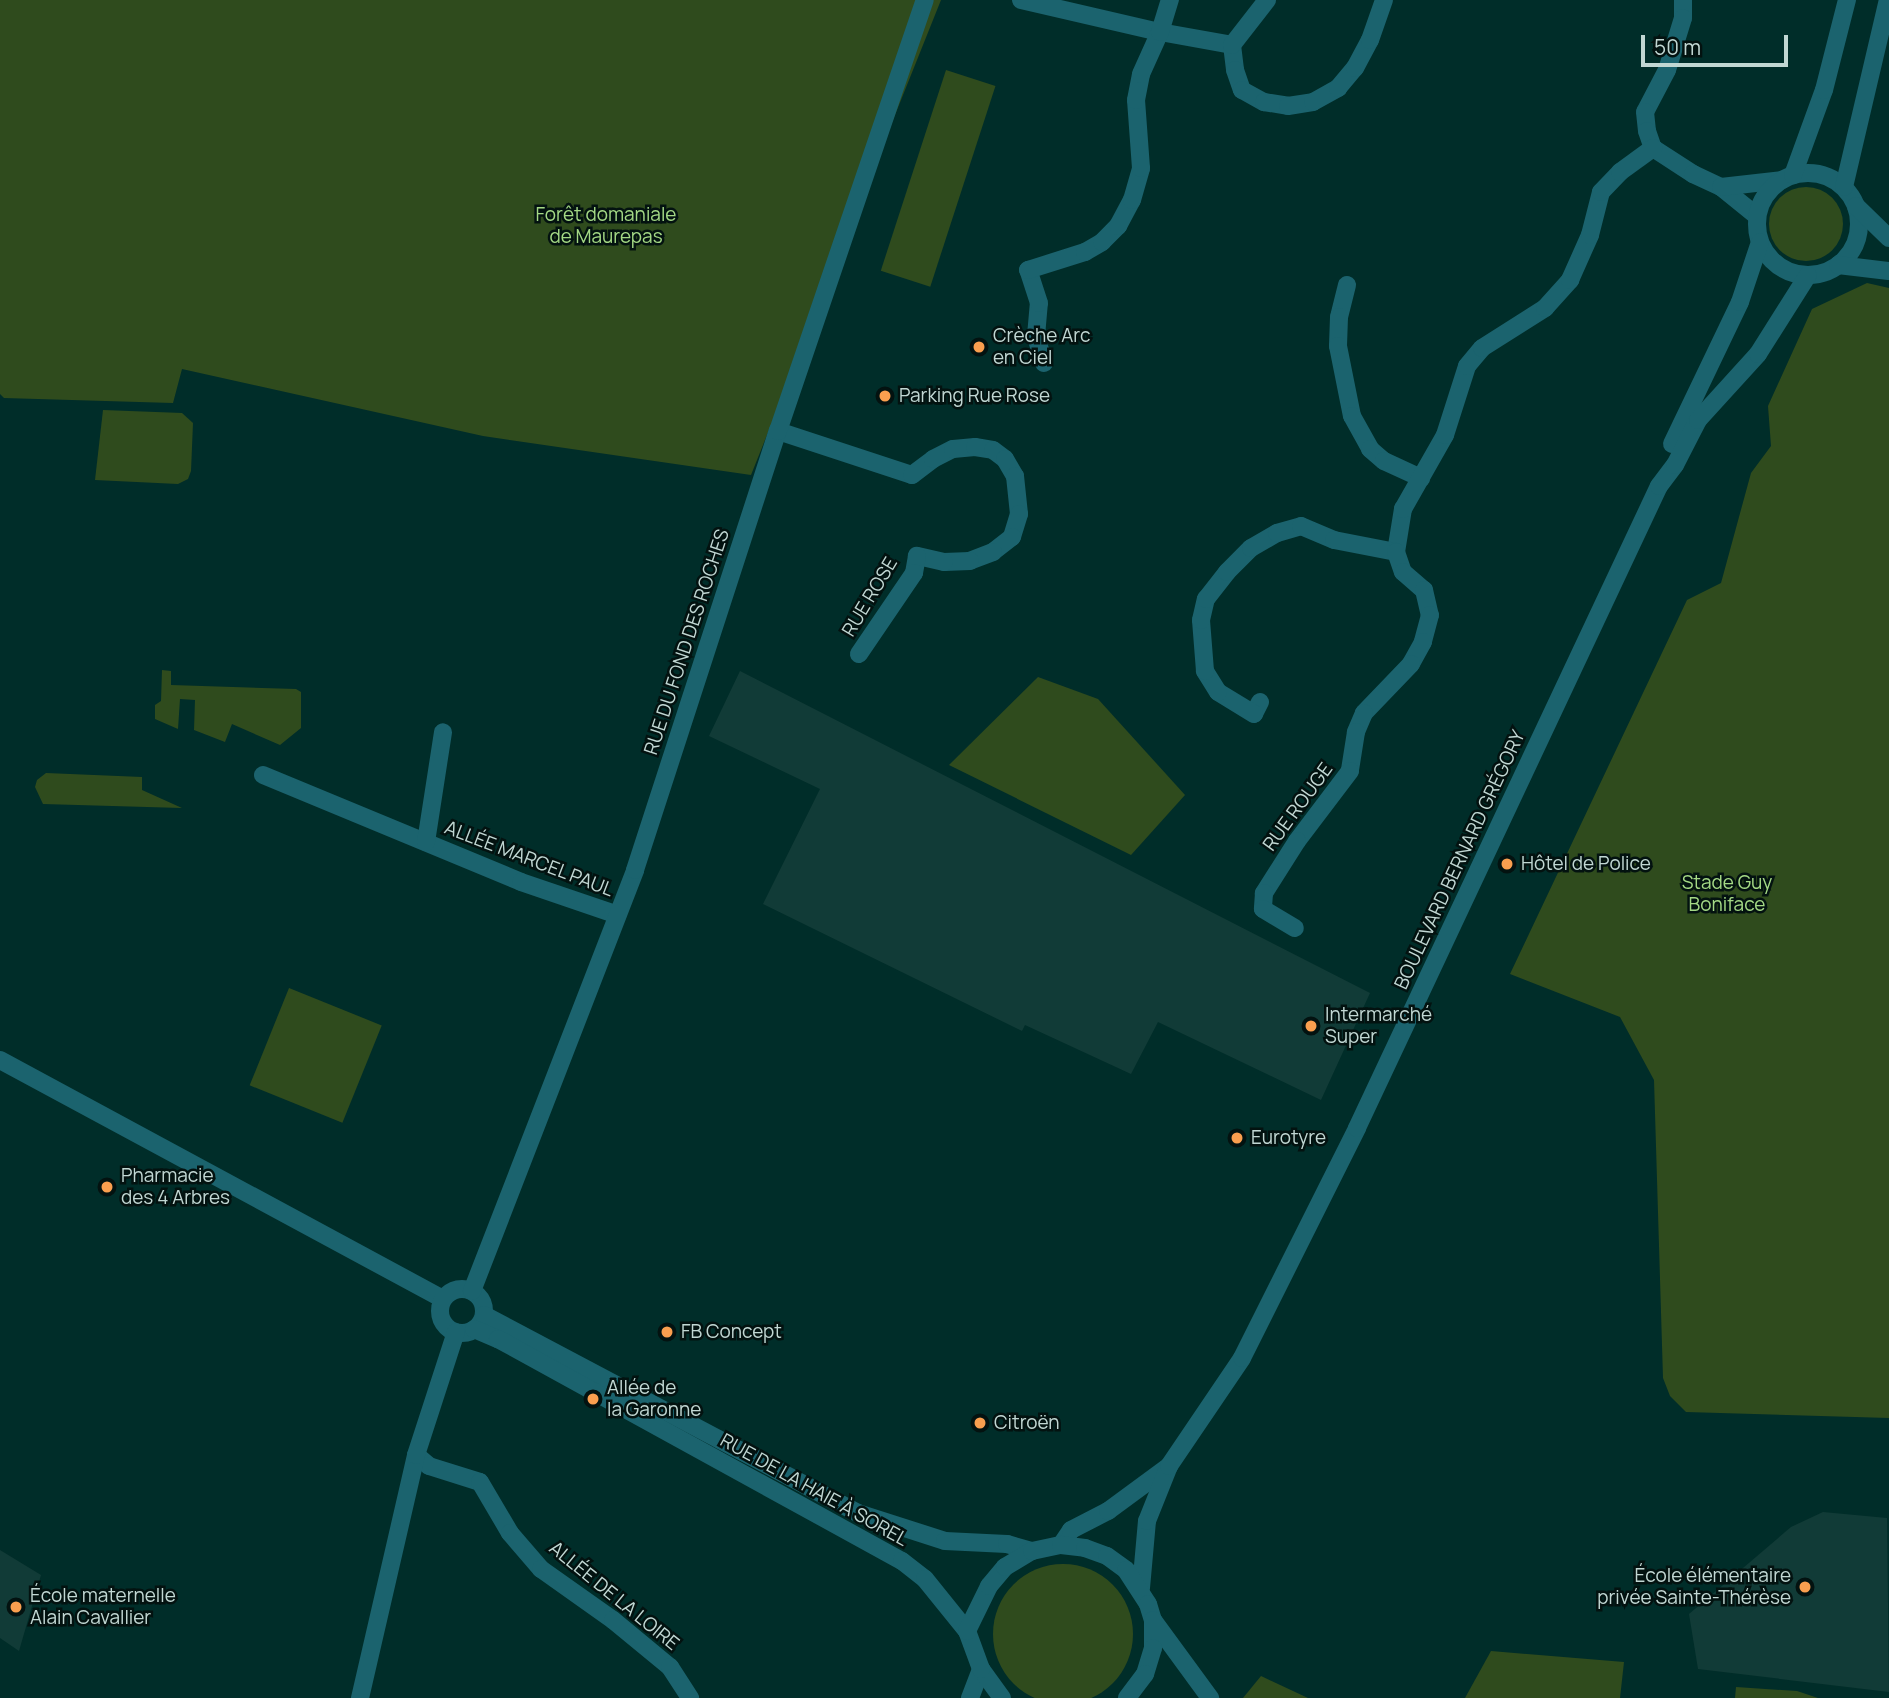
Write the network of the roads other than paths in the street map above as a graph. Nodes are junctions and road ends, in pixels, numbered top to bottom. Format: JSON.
{"nodes":[{"id":1,"x":925,"y":0,"type":"edge"},
{"id":2,"x":1020,"y":0,"type":"edge"},
{"id":3,"x":1170,"y":0,"type":"edge"},
{"id":4,"x":1268,"y":0,"type":"edge"},
{"id":5,"x":1384,"y":0,"type":"edge"},
{"id":6,"x":1683,"y":0,"type":"edge"},
{"id":7,"x":1847,"y":0,"type":"edge"},
{"id":8,"x":1888,"y":0,"type":"edge"},
{"id":9,"x":1160,"y":32,"type":"junction"},
{"id":10,"x":1232,"y":45,"type":"junction"},
{"id":11,"x":1653,"y":148,"type":"junction"},
{"id":12,"x":1788,"y":177,"type":"junction"},
{"id":13,"x":1721,"y":187,"type":"junction"},
{"id":14,"x":1844,"y":187,"type":"junction"},
{"id":15,"x":1856,"y":206,"type":"junction"},
{"id":16,"x":1757,"y":216,"type":"junction"},
{"id":17,"x":1889,"y":238,"type":"edge"},
{"id":18,"x":1759,"y":243,"type":"junction"},
{"id":19,"x":1839,"y":265,"type":"junction"},
{"id":20,"x":1889,"y":271,"type":"edge"},
{"id":21,"x":1808,"y":275,"type":"junction"},
{"id":22,"x":1347,"y":285,"type":"dead end"},
{"id":23,"x":1044,"y":363,"type":"dead end"},
{"id":24,"x":778,"y":430,"type":"junction"},
{"id":25,"x":1421,"y":478,"type":"junction"},
{"id":26,"x":1659,"y":486,"type":"junction"},
{"id":27,"x":1396,"y":552,"type":"junction"},
{"id":28,"x":859,"y":654,"type":"dead end"},
{"id":29,"x":1260,"y":702,"type":"dead end"},
{"id":30,"x":443,"y":732,"type":"dead end"},
{"id":31,"x":263,"y":775,"type":"dead end"},
{"id":32,"x":426,"y":842,"type":"junction"},
{"id":33,"x":618,"y":915,"type":"junction"},
{"id":34,"x":1295,"y":928,"type":"dead end"},
{"id":35,"x":0,"y":1060,"type":"edge"},
{"id":36,"x":472,"y":1291,"type":"junction"},
{"id":37,"x":443,"y":1299,"type":"junction"},
{"id":38,"x":479,"y":1322,"type":"junction"},
{"id":39,"x":456,"y":1332,"type":"junction"},
{"id":40,"x":416,"y":1455,"type":"junction"},
{"id":41,"x":1169,"y":1466,"type":"junction"},
{"id":42,"x":1061,"y":1545,"type":"junction"},
{"id":43,"x":1032,"y":1551,"type":"junction"},
{"id":44,"x":1141,"y":1588,"type":"junction"},
{"id":45,"x":1153,"y":1620,"type":"junction"},
{"id":46,"x":967,"y":1631,"type":"junction"},
{"id":47,"x":981,"y":1669,"type":"junction"},
{"id":48,"x":360,"y":1698,"type":"edge"},
{"id":49,"x":690,"y":1698,"type":"edge"},
{"id":50,"x":970,"y":1698,"type":"edge"},
{"id":51,"x":1002,"y":1698,"type":"edge"},
{"id":52,"x":1127,"y":1698,"type":"edge"},
{"id":53,"x":1210,"y":1698,"type":"edge"}],
"edges":[{"from":1,"to":24,"type":"street","name":"RUE DU FOND DES ROCHES"},
{"from":2,"to":9,"type":"street"},
{"from":3,"to":9,"type":"street"},
{"from":4,"to":10,"type":"street"},
{"from":5,"to":10,"type":"street"},
{"from":6,"to":11,"type":"street"},
{"from":7,"to":12,"type":"street"},
{"from":8,"to":14,"type":"street"},
{"from":9,"to":10,"type":"street"},
{"from":9,"to":23,"type":"street"},
{"from":11,"to":13,"type":"street"},
{"from":11,"to":25,"type":"street"},
{"from":12,"to":13,"type":"street"},
{"from":12,"to":14,"type":"street"},
{"from":12,"to":16,"type":"street"},
{"from":13,"to":16,"type":"street"},
{"from":14,"to":15,"type":"street"},
{"from":15,"to":17,"type":"street"},
{"from":15,"to":19,"type":"street"},
{"from":16,"to":18,"type":"street"},
{"from":18,"to":21,"type":"street"},
{"from":18,"to":26,"type":"street","name":"BOULEVARD BERNARD GRÉGORY"},
{"from":19,"to":20,"type":"street"},
{"from":19,"to":21,"type":"street"},
{"from":21,"to":26,"type":"street","name":"BOULEVARD BERNARD GRÉGORY"},
{"from":22,"to":25,"type":"street"},
{"from":24,"to":28,"type":"street","name":"RUE ROSE"},
{"from":24,"to":33,"type":"street","name":"RUE DU FOND DES ROCHES"},
{"from":25,"to":27,"type":"street"},
{"from":26,"to":41,"type":"street","name":"BOULEVARD BERNARD GRÉGORY"},
{"from":27,"to":29,"type":"street"},
{"from":27,"to":34,"type":"street","name":"RUE ROUGE"},
{"from":30,"to":32,"type":"street","name":"ALLÉE MARCEL PAUL"},
{"from":31,"to":32,"type":"street","name":"ALLÉE MARCEL PAUL"},
{"from":32,"to":33,"type":"street","name":"ALLÉE MARCEL PAUL"},
{"from":33,"to":36,"type":"street","name":"RUE DU FOND DES ROCHES"},
{"from":35,"to":37,"type":"street"},
{"from":36,"to":37,"type":"street"},
{"from":36,"to":38,"type":"street"},
{"from":37,"to":39,"type":"street"},
{"from":38,"to":39,"type":"street"},
{"from":38,"to":43,"type":"street","name":"RUE DE LA HAIE À SOREL"},
{"from":38,"to":46,"type":"street","name":"RUE DE LA HAIE À SOREL"},
{"from":39,"to":40,"type":"street"},
{"from":40,"to":48,"type":"street"},
{"from":40,"to":49,"type":"street","name":"ALLÉE DE LA LOIRE"},
{"from":41,"to":42,"type":"street","name":"BOULEVARD BERNARD GRÉGORY"},
{"from":41,"to":44,"type":"street","name":"BOULEVARD BERNARD GRÉGORY"},
{"from":42,"to":43,"type":"street"},
{"from":42,"to":44,"type":"street"},
{"from":43,"to":46,"type":"street"},
{"from":44,"to":45,"type":"street"},
{"from":45,"to":52,"type":"street"},
{"from":45,"to":53,"type":"street"},
{"from":46,"to":47,"type":"street","name":"RUE DE LA HAIE À SOREL"},
{"from":47,"to":50,"type":"street"},
{"from":47,"to":51,"type":"street","name":"RUE DE LA HAIE À SOREL"}]}
